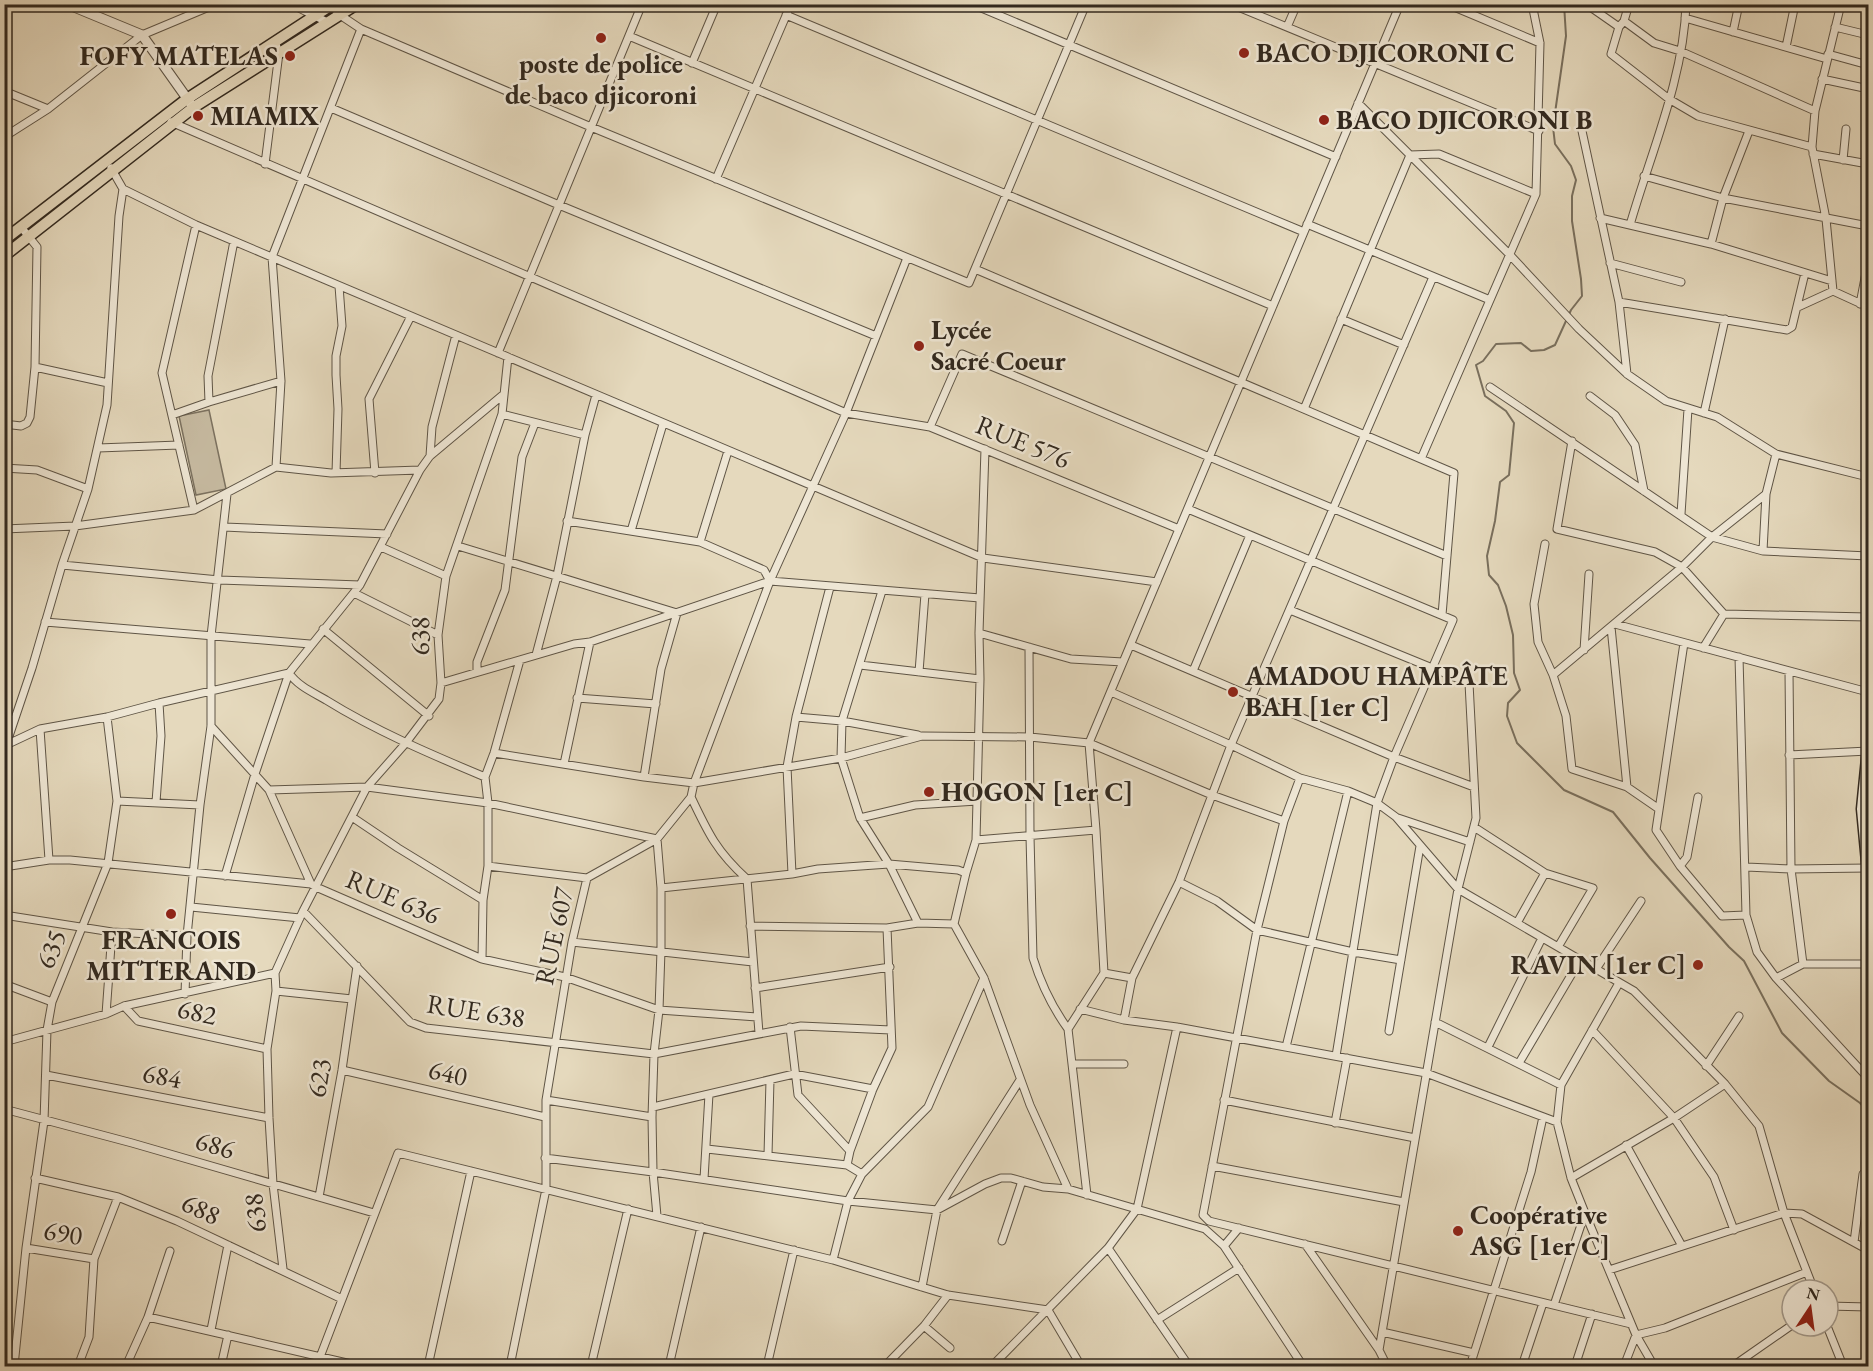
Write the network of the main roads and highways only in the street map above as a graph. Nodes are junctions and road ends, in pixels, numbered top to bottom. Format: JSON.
{"nodes":[{"id":1,"x":357,"y":4,"type":"edge"},
{"id":2,"x":331,"y":6,"type":"edge"},
{"id":3,"x":190,"y":103,"type":"junction"},
{"id":4,"x":170,"y":119,"type":"junction"},
{"id":5,"x":4,"y":240,"type":"edge"},
{"id":6,"x":4,"y":256,"type":"edge"},
{"id":7,"x":1868,"y":750,"type":"edge"},
{"id":8,"x":1867,"y":852,"type":"edge"},
{"id":9,"x":1868,"y":868,"type":"edge"},
{"id":10,"x":1869,"y":873,"type":"edge"}],
"edges":[{"from":1,"to":3,"type":"main road"},
{"from":2,"to":3,"type":"main road"},
{"from":3,"to":4,"type":"main road"},
{"from":4,"to":5,"type":"main road"},
{"from":4,"to":6,"type":"main road"},
{"from":7,"to":8,"type":"main road"},
{"from":8,"to":9,"type":"main road"},
{"from":9,"to":10,"type":"main road"}]}
